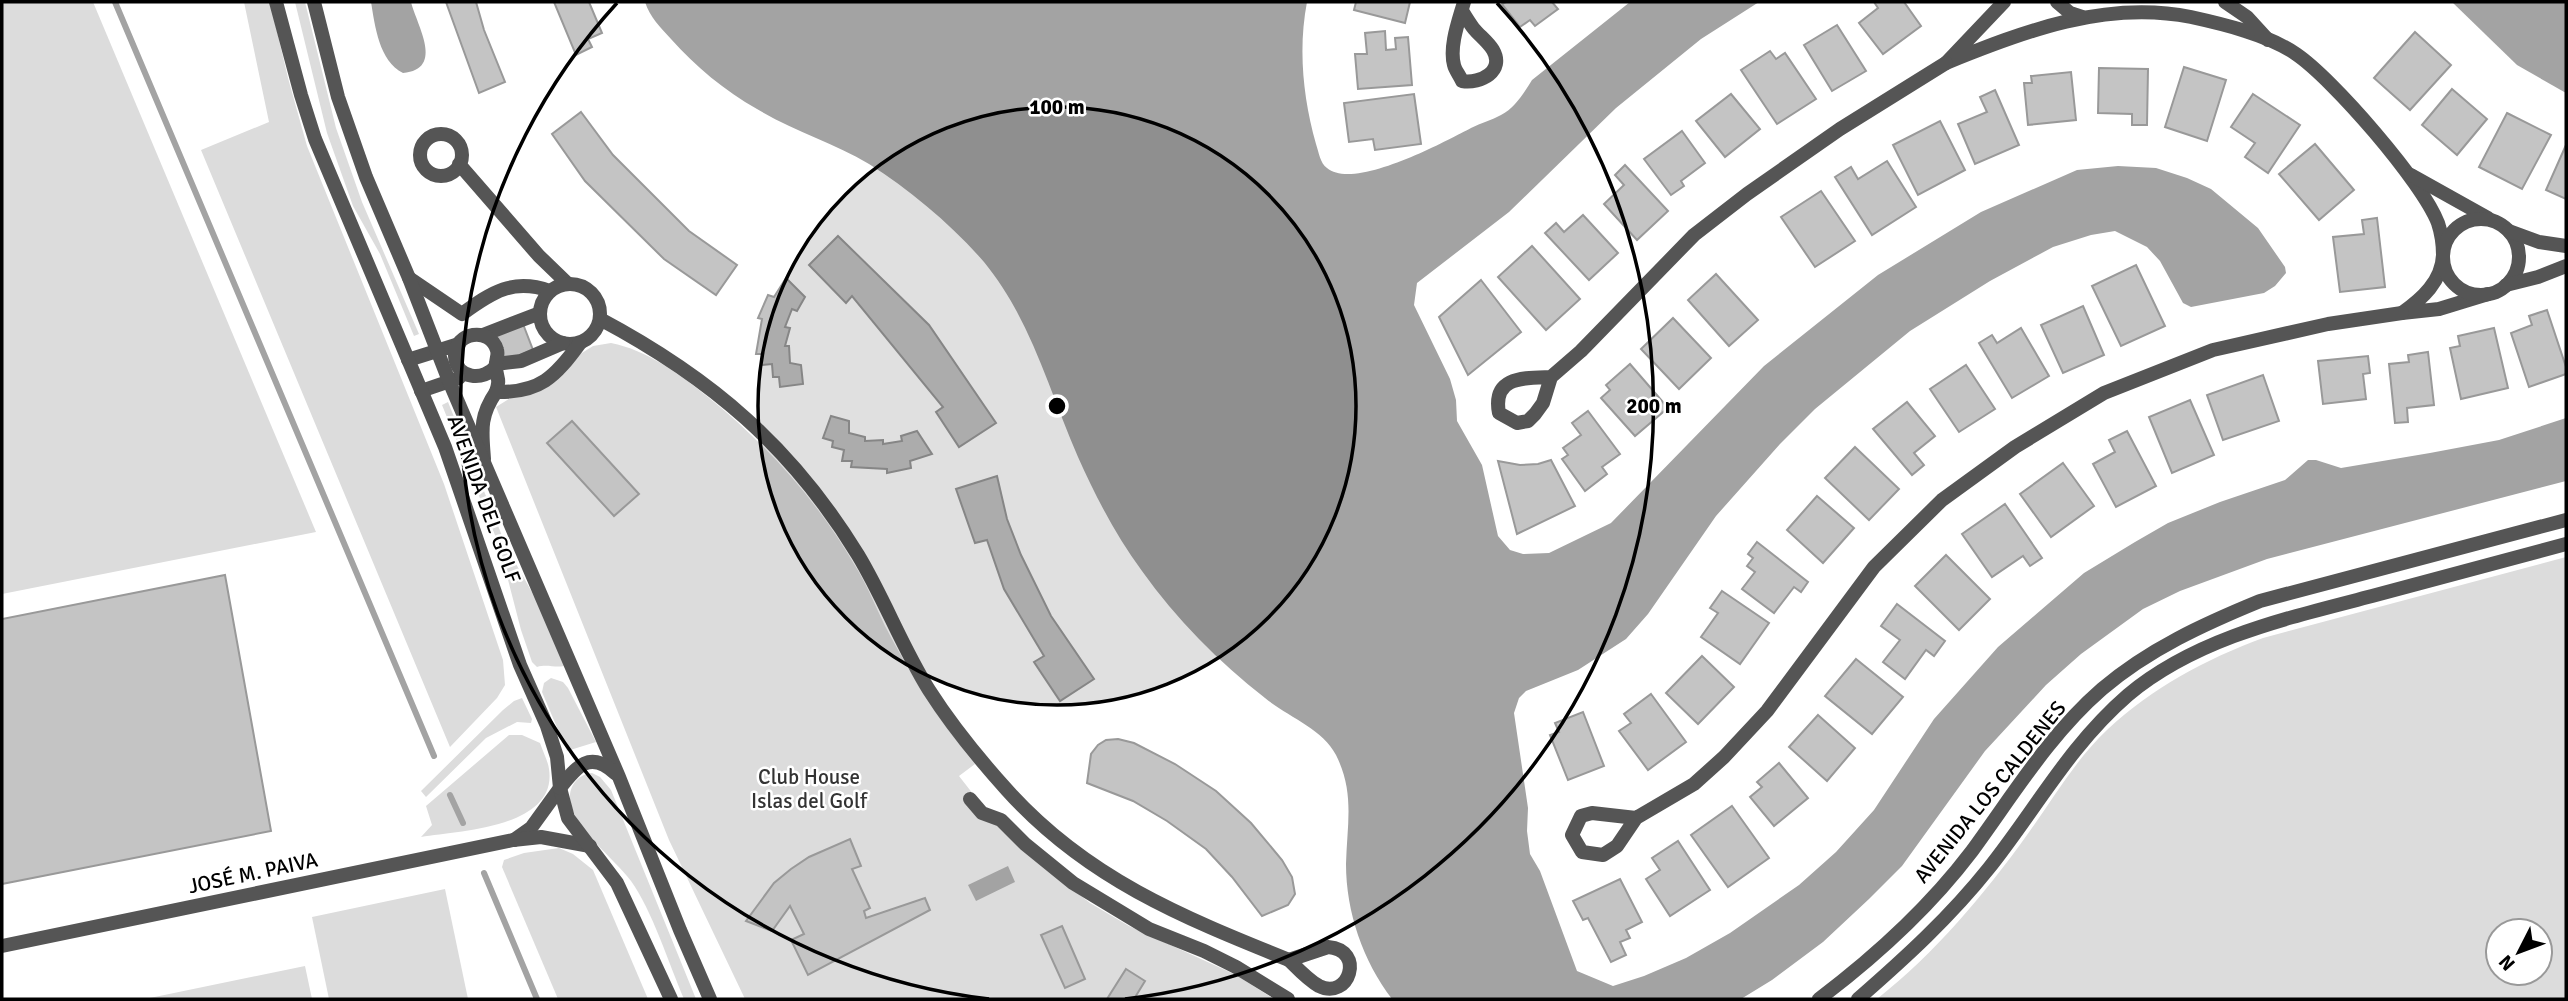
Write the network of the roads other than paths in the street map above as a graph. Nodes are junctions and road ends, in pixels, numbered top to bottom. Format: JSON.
{"nodes":[{"id":1,"x":276,"y":2,"type":"edge"},
{"id":2,"x":314,"y":2,"type":"edge"},
{"id":3,"x":2004,"y":2,"type":"edge"},
{"id":4,"x":2057,"y":2,"type":"edge"},
{"id":5,"x":2132,"y":2,"type":"edge"},
{"id":6,"x":2225,"y":2,"type":"edge"},
{"id":7,"x":1463,"y":6,"type":"edge"},
{"id":8,"x":2118,"y":11,"type":"junction"},
{"id":9,"x":2082,"y":17,"type":"junction"},
{"id":10,"x":2269,"y":41,"type":"junction"},
{"id":11,"x":1945,"y":63,"type":"junction"},
{"id":12,"x":459,"y":164,"type":"dead end"},
{"id":13,"x":2404,"y":171,"type":"junction"},
{"id":14,"x":2493,"y":221,"type":"junction"},
{"id":15,"x":2509,"y":231,"type":"junction"},
{"id":16,"x":2566,"y":246,"type":"edge"},
{"id":17,"x":2443,"y":254,"type":"junction"},
{"id":18,"x":2566,"y":266,"type":"edge"},
{"id":19,"x":409,"y":278,"type":"junction"},
{"id":20,"x":567,"y":284,"type":"junction"},
{"id":21,"x":2506,"y":285,"type":"junction"},
{"id":22,"x":550,"y":291,"type":"junction"},
{"id":23,"x":2488,"y":294,"type":"junction"},
{"id":24,"x":540,"y":313,"type":"junction"},
{"id":25,"x":2402,"y":313,"type":"junction"},
{"id":26,"x":462,"y":314,"type":"junction"},
{"id":27,"x":600,"y":319,"type":"junction"},
{"id":28,"x":482,"y":335,"type":"junction"},
{"id":29,"x":563,"y":343,"type":"junction"},
{"id":30,"x":580,"y":343,"type":"junction"},
{"id":31,"x":459,"y":344,"type":"junction"},
{"id":32,"x":437,"y":351,"type":"junction"},
{"id":33,"x":408,"y":360,"type":"junction"},
{"id":34,"x":496,"y":365,"type":"junction"},
{"id":35,"x":469,"y":376,"type":"junction"},
{"id":36,"x":1551,"y":377,"type":"dead end"},
{"id":37,"x":449,"y":381,"type":"junction"},
{"id":38,"x":421,"y":391,"type":"junction"},
{"id":39,"x":496,"y":392,"type":"junction"},
{"id":40,"x":484,"y":460,"type":"junction"},
{"id":41,"x":2566,"y":520,"type":"edge"},
{"id":42,"x":2566,"y":544,"type":"edge"},
{"id":43,"x":619,"y":777,"type":"junction"},
{"id":44,"x":560,"y":788,"type":"junction"},
{"id":45,"x":970,"y":799,"type":"dead end"},
{"id":46,"x":1636,"y":818,"type":"dead end"},
{"id":47,"x":513,"y":840,"type":"junction"},
{"id":48,"x":590,"y":846,"type":"junction"},
{"id":49,"x":2,"y":946,"type":"edge"},
{"id":50,"x":1289,"y":960,"type":"dead end"},
{"id":51,"x":671,"y":999,"type":"edge"},
{"id":52,"x":710,"y":999,"type":"edge"},
{"id":53,"x":1288,"y":999,"type":"edge"},
{"id":54,"x":1819,"y":999,"type":"edge"},
{"id":55,"x":1858,"y":999,"type":"edge"}],
"edges":[{"from":1,"to":33,"type":"street","name":"AVENIDA DEL GOLF"},
{"from":2,"to":19,"type":"street","name":"AVENIDA DEL GOLF"},
{"from":3,"to":11,"type":"street"},
{"from":4,"to":9,"type":"street"},
{"from":5,"to":8,"type":"street"},
{"from":6,"to":10,"type":"street"},
{"from":7,"to":7,"type":"street"},
{"from":8,"to":9,"type":"street"},
{"from":8,"to":10,"type":"street"},
{"from":9,"to":11,"type":"street"},
{"from":10,"to":13,"type":"street"},
{"from":11,"to":36,"type":"street"},
{"from":12,"to":20,"type":"street"},
{"from":13,"to":14,"type":"street"},
{"from":13,"to":17,"type":"street"},
{"from":14,"to":15,"type":"street"},
{"from":14,"to":17,"type":"street"},
{"from":15,"to":16,"type":"street"},
{"from":15,"to":21,"type":"street"},
{"from":17,"to":23,"type":"street"},
{"from":17,"to":25,"type":"street"},
{"from":18,"to":21,"type":"street"},
{"from":19,"to":26,"type":"street"},
{"from":19,"to":32,"type":"street","name":"AVENIDA DEL GOLF"},
{"from":20,"to":22,"type":"street"},
{"from":20,"to":27,"type":"street"},
{"from":21,"to":23,"type":"street"},
{"from":22,"to":24,"type":"street"},
{"from":22,"to":26,"type":"street"},
{"from":23,"to":25,"type":"street"},
{"from":24,"to":28,"type":"street"},
{"from":24,"to":29,"type":"street"},
{"from":25,"to":46,"type":"street"},
{"from":26,"to":28,"type":"street"},
{"from":27,"to":30,"type":"street"},
{"from":27,"to":50,"type":"street"},
{"from":28,"to":31,"type":"street"},
{"from":28,"to":34,"type":"street"},
{"from":29,"to":30,"type":"street"},
{"from":29,"to":34,"type":"street"},
{"from":30,"to":39,"type":"street"},
{"from":31,"to":32,"type":"street"},
{"from":31,"to":35,"type":"street"},
{"from":32,"to":33,"type":"street"},
{"from":32,"to":37,"type":"street","name":"AVENIDA DEL GOLF"},
{"from":33,"to":38,"type":"street","name":"AVENIDA DEL GOLF"},
{"from":34,"to":35,"type":"street"},
{"from":34,"to":39,"type":"street"},
{"from":35,"to":37,"type":"street"},
{"from":37,"to":38,"type":"street"},
{"from":37,"to":40,"type":"street","name":"AVENIDA DEL GOLF"},
{"from":38,"to":44,"type":"street","name":"AVENIDA DEL GOLF"},
{"from":39,"to":40,"type":"street"},
{"from":40,"to":43,"type":"street","name":"AVENIDA DEL GOLF"},
{"from":41,"to":54,"type":"street","name":"AVENIDA LOS CALDENES"},
{"from":42,"to":55,"type":"street","name":"AVENIDA LOS CALDENES"},
{"from":43,"to":44,"type":"street","name":"JOSÉ M. PAIVA"},
{"from":43,"to":52,"type":"street","name":"AVENIDA DEL GOLF"},
{"from":44,"to":47,"type":"street","name":"JOSÉ M. PAIVA"},
{"from":44,"to":48,"type":"street","name":"AVENIDA DEL GOLF"},
{"from":45,"to":53,"type":"street"},
{"from":47,"to":48,"type":"street","name":"JOSÉ M. PAIVA"},
{"from":47,"to":49,"type":"street","name":"JOSÉ M. PAIVA"},
{"from":48,"to":51,"type":"street","name":"AVENIDA DEL GOLF"}]}
